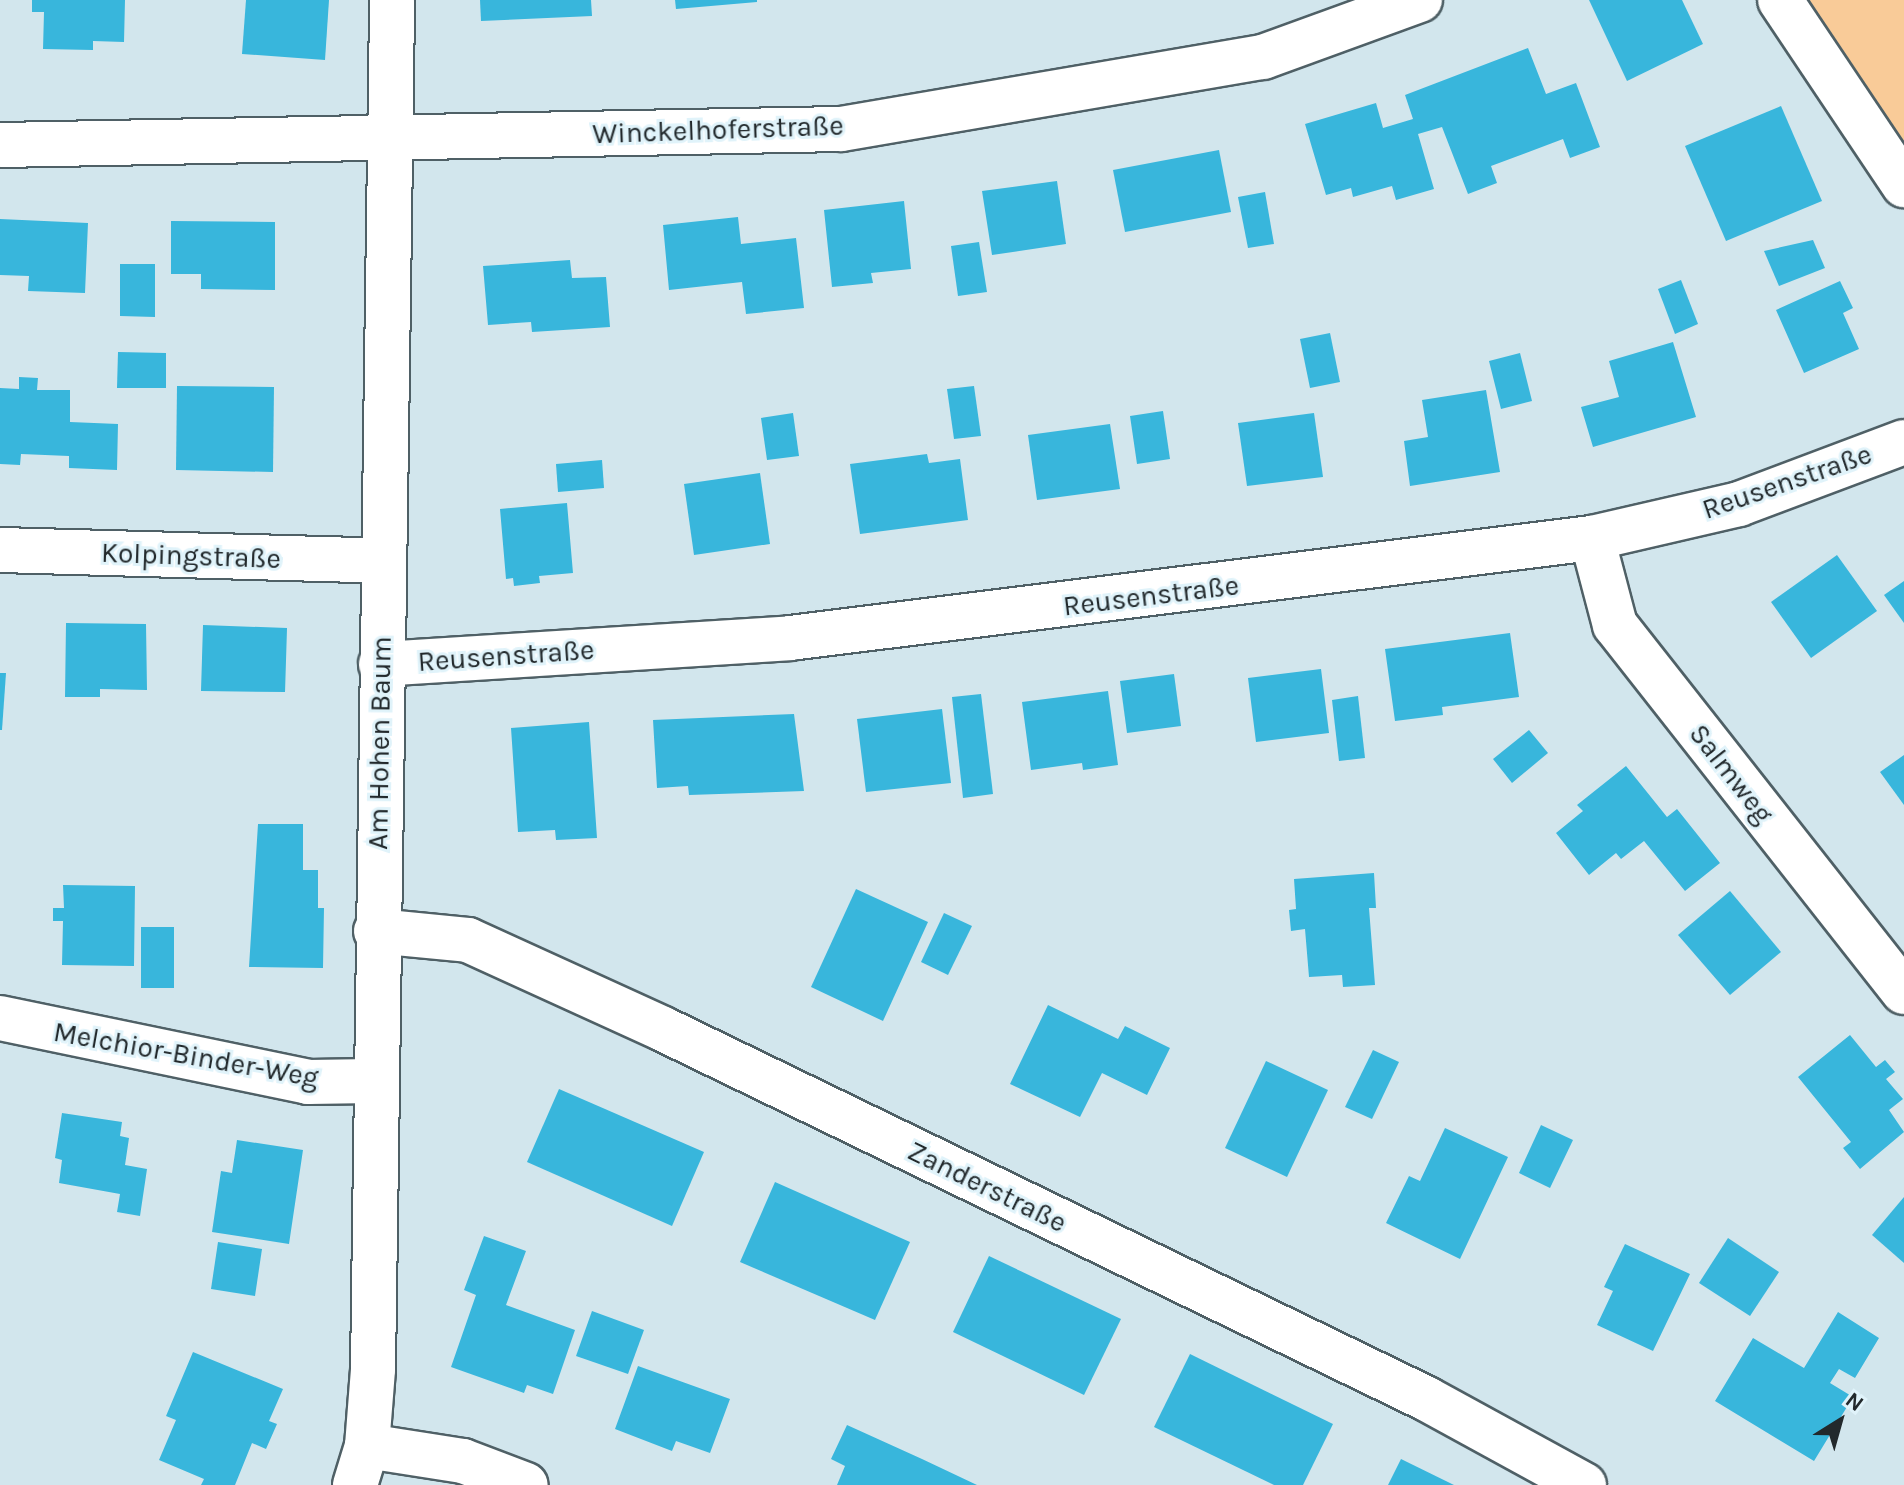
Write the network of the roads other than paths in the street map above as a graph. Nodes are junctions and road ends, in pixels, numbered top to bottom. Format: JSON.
{"nodes":[{"id":1,"x":392,"y":0,"type":"edge"},
{"id":2,"x":1420,"y":0,"type":"edge"},
{"id":3,"x":1780,"y":0,"type":"edge"},
{"id":4,"x":392,"y":138,"type":"junction"},
{"id":5,"x":0,"y":145,"type":"edge"},
{"id":6,"x":1904,"y":185,"type":"edge"},
{"id":7,"x":1904,"y":442,"type":"edge"},
{"id":8,"x":1592,"y":538,"type":"junction"},
{"id":9,"x":0,"y":550,"type":"edge"},
{"id":10,"x":383,"y":561,"type":"junction"},
{"id":11,"x":381,"y":664,"type":"junction"},
{"id":12,"x":376,"y":931,"type":"junction"},
{"id":13,"x":1904,"y":992,"type":"edge"},
{"id":14,"x":0,"y":1018,"type":"edge"},
{"id":15,"x":373,"y":1081,"type":"junction"},
{"id":16,"x":361,"y":1465,"type":"edge"},
{"id":17,"x":526,"y":1485,"type":"edge"},
{"id":18,"x":1584,"y":1485,"type":"edge"}],
"edges":[{"from":1,"to":4,"type":"street","name":"Am Hohen Baum"},
{"from":2,"to":4,"type":"street","name":"Winckelhoferstraße"},
{"from":3,"to":6,"type":"street"},
{"from":4,"to":5,"type":"street","name":"Winckelhoferstraße"},
{"from":4,"to":10,"type":"street","name":"Am Hohen Baum"},
{"from":7,"to":8,"type":"street","name":"Reusenstraße"},
{"from":8,"to":11,"type":"street","name":"Reusenstraße"},
{"from":8,"to":13,"type":"street","name":"Salmweg"},
{"from":9,"to":10,"type":"street","name":"Kolpingstraße"},
{"from":10,"to":11,"type":"street","name":"Am Hohen Baum"},
{"from":11,"to":12,"type":"street","name":"Am Hohen Baum"},
{"from":12,"to":15,"type":"street","name":"Am Hohen Baum"},
{"from":12,"to":18,"type":"street","name":"Zanderstraße"},
{"from":14,"to":15,"type":"street","name":"Melchior-Binder-Weg"},
{"from":15,"to":16,"type":"street","name":"Am Hohen Baum"},
{"from":16,"to":17,"type":"street"}]}
